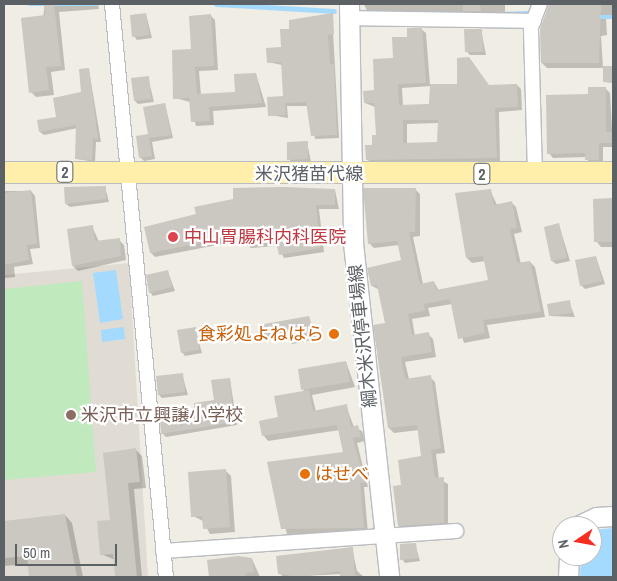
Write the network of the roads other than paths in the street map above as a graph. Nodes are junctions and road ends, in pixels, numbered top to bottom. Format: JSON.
{"nodes":[{"id":1,"x":112,"y":4,"type":"edge"},
{"id":2,"x":540,"y":4,"type":"edge"},
{"id":3,"x":349,"y":11,"type":"edge"},
{"id":4,"x":534,"y":21,"type":"junction"},
{"id":5,"x":4,"y":172,"type":"edge"},
{"id":6,"x":126,"y":172,"type":"junction"},
{"id":7,"x":613,"y":172,"type":"edge"},
{"id":8,"x":350,"y":174,"type":"junction"},
{"id":9,"x":535,"y":174,"type":"junction"},
{"id":10,"x":456,"y":531,"type":"dead end"},
{"id":11,"x":385,"y":538,"type":"junction"},
{"id":12,"x":163,"y":551,"type":"junction"},
{"id":13,"x":166,"y":577,"type":"edge"},
{"id":14,"x":389,"y":577,"type":"edge"}],
"edges":[{"from":1,"to":6,"type":"street"},
{"from":2,"to":4,"type":"street"},
{"from":3,"to":4,"type":"street"},
{"from":3,"to":8,"type":"main road","name":"綱木米沢停車場線"},
{"from":4,"to":9,"type":"street"},
{"from":5,"to":6,"type":"main road","name":"米沢猪苗代線","number":"2"},
{"from":6,"to":8,"type":"main road","name":"米沢猪苗代線","number":"2"},
{"from":6,"to":12,"type":"street"},
{"from":7,"to":9,"type":"main road","name":"米沢猪苗代線","number":"2"},
{"from":8,"to":9,"type":"main road","name":"米沢猪苗代線","number":"2"},
{"from":8,"to":11,"type":"main road","name":"綱木米沢停車場線"},
{"from":10,"to":11,"type":"street"},
{"from":11,"to":12,"type":"street"},
{"from":11,"to":14,"type":"main road","name":"綱木米沢停車場線"},
{"from":12,"to":13,"type":"street"}]}
